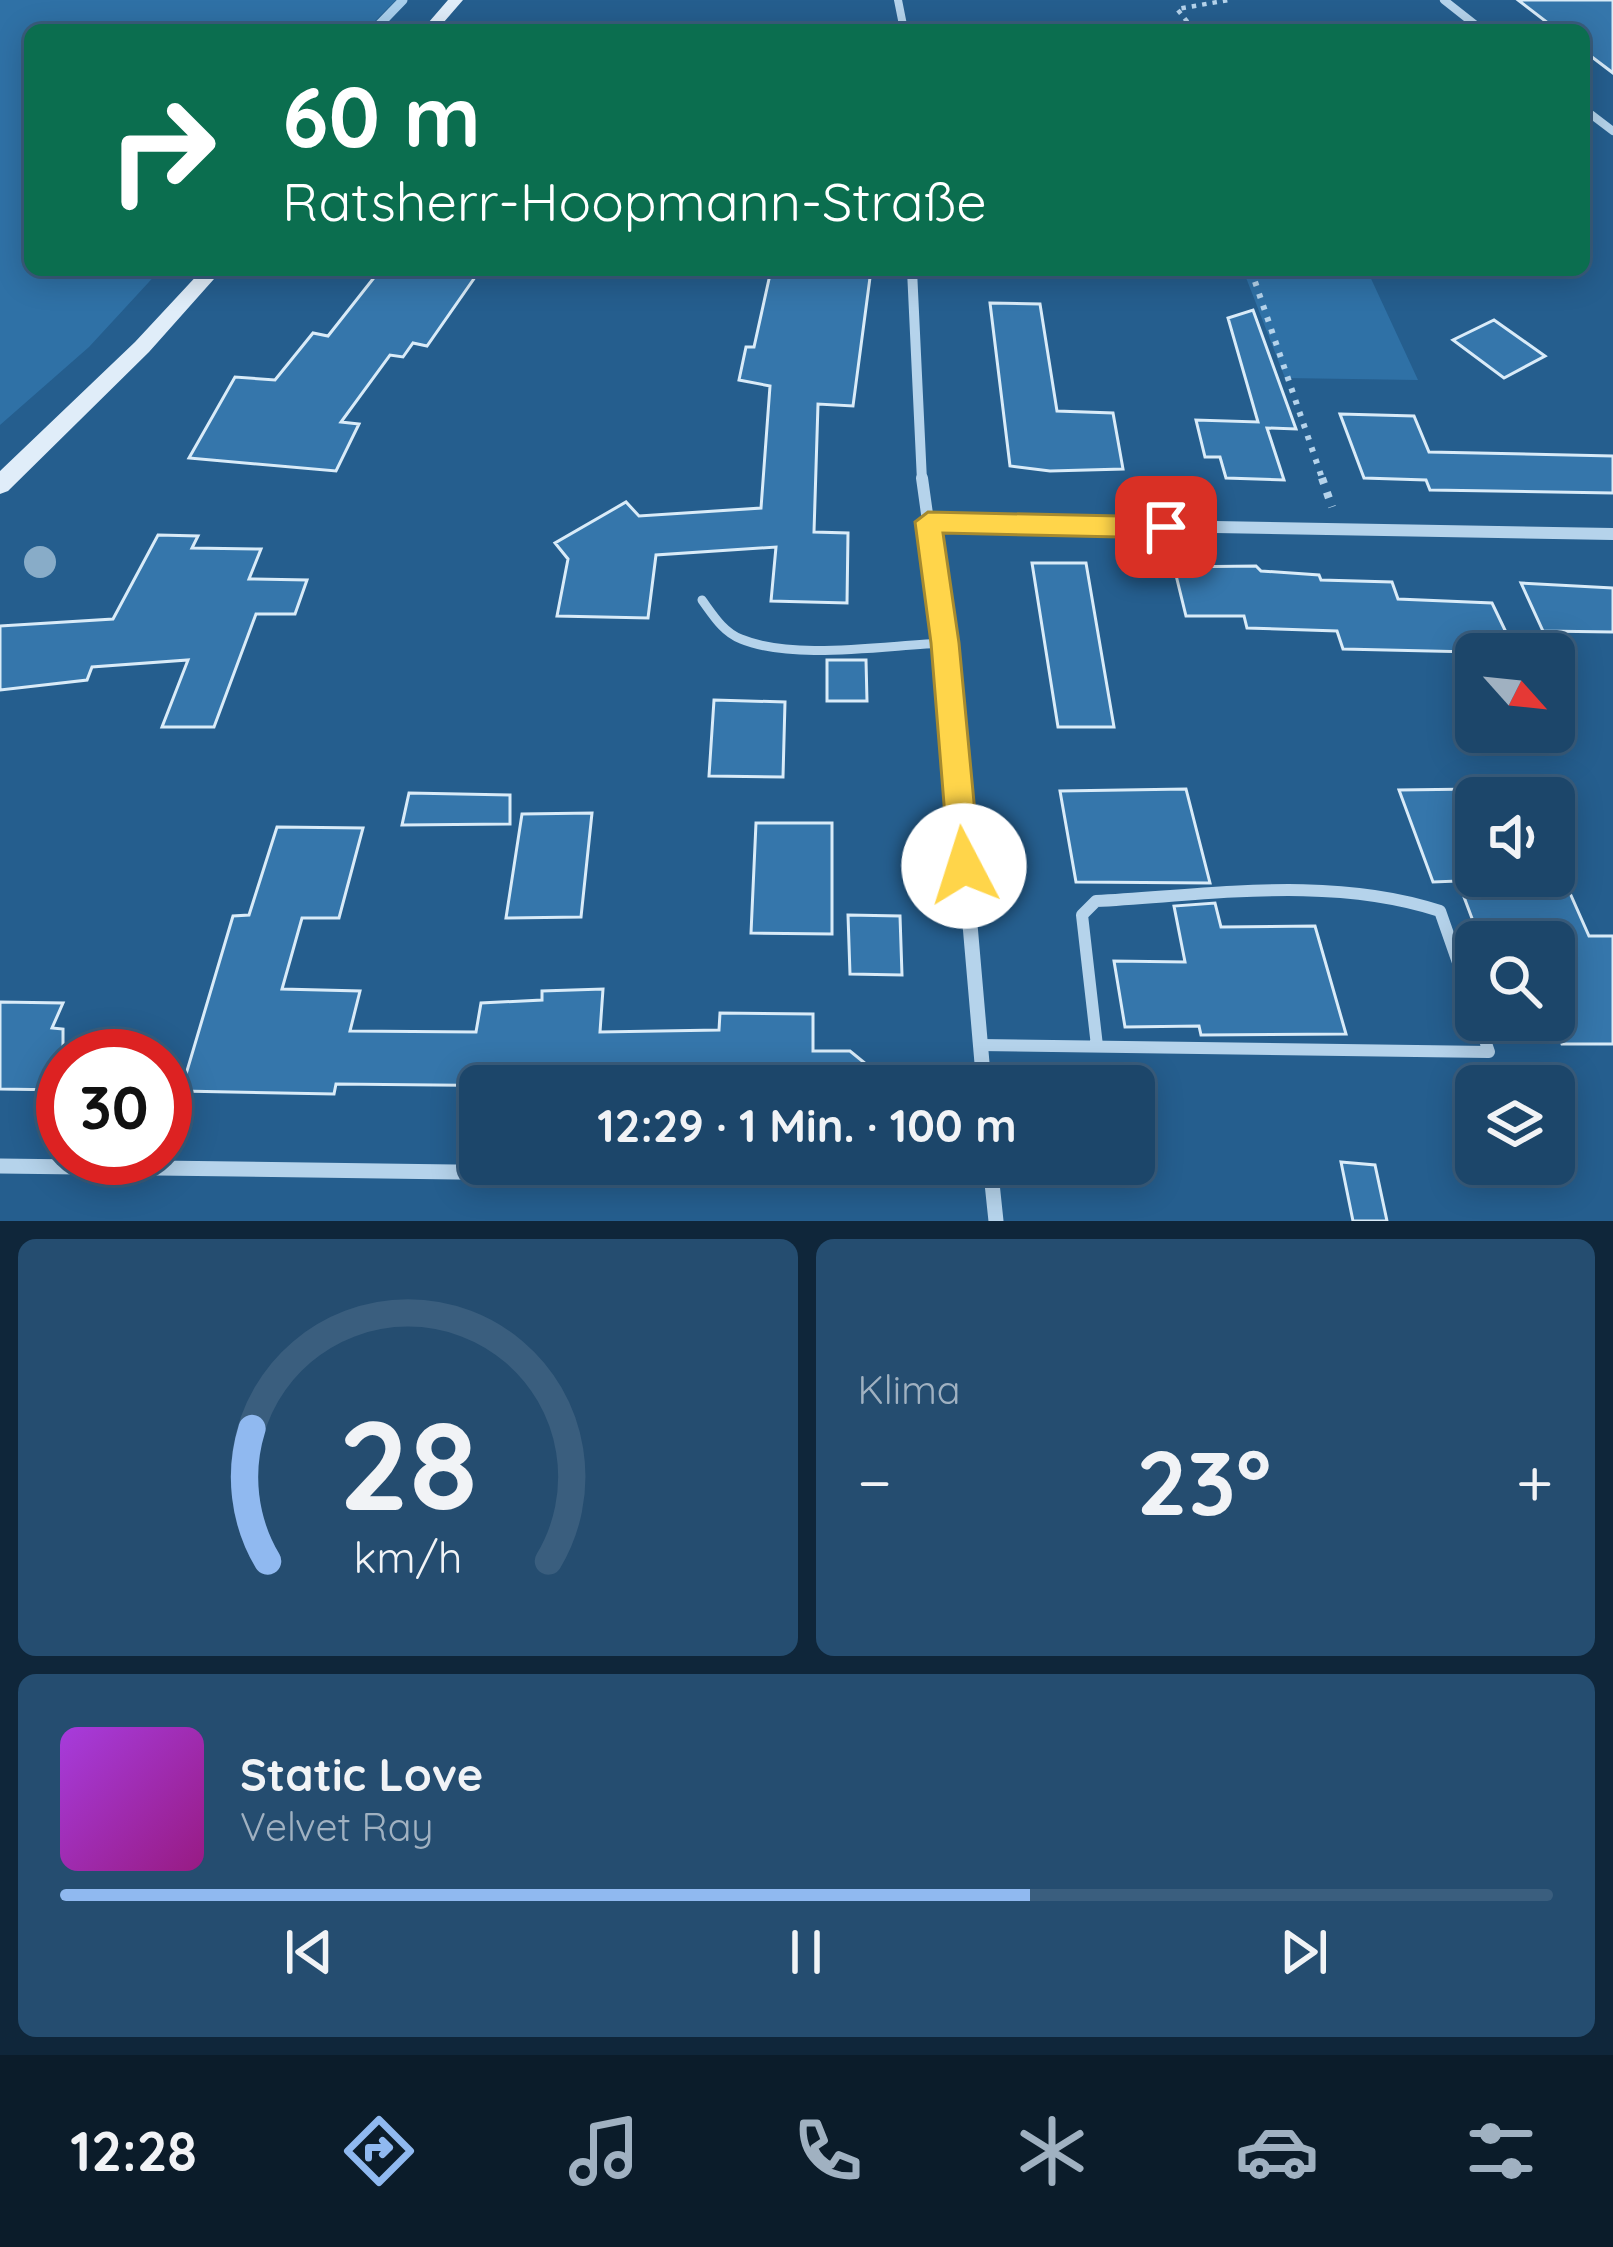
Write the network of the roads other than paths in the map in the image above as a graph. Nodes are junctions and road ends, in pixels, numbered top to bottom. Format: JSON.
{"nodes":[{"id":1,"x":456,"y":0,"type":"edge"},
{"id":2,"x":1444,"y":0,"type":"edge"},
{"id":3,"x":434,"y":24,"type":"edge"},
{"id":4,"x":1475,"y":24,"type":"edge"},
{"id":5,"x":207,"y":276,"type":"edge"},
{"id":6,"x":912,"y":276,"type":"edge"},
{"id":7,"x":0,"y":485,"type":"edge"},
{"id":8,"x":928,"y":522,"type":"junction"},
{"id":9,"x":1613,"y":534,"type":"edge"},
{"id":10,"x":702,"y":600,"type":"dead end"},
{"id":11,"x":945,"y":643,"type":"junction"},
{"id":12,"x":1455,"y":953,"type":"edge"},
{"id":13,"x":1485,"y":1041,"type":"edge"},
{"id":14,"x":980,"y":1045,"type":"junction"},
{"id":15,"x":1097,"y":1046,"type":"junction"},
{"id":16,"x":982,"y":1065,"type":"edge"},
{"id":17,"x":0,"y":1166,"type":"edge"},
{"id":18,"x":459,"y":1168,"type":"edge"},
{"id":19,"x":992,"y":1185,"type":"edge"},
{"id":20,"x":996,"y":1221,"type":"edge"}],
"edges":[{"from":1,"to":3,"type":"main road"},
{"from":2,"to":4,"type":"street"},
{"from":5,"to":7,"type":"main road"},
{"from":6,"to":8,"type":"street"},
{"from":8,"to":9,"type":"street"},
{"from":8,"to":11,"type":"street"},
{"from":10,"to":11,"type":"lane"},
{"from":11,"to":14,"type":"street"},
{"from":12,"to":15,"type":"lane"},
{"from":13,"to":15,"type":"lane"},
{"from":14,"to":15,"type":"lane"},
{"from":14,"to":16,"type":"street"},
{"from":17,"to":18,"type":"street"},
{"from":19,"to":20,"type":"street"}]}
